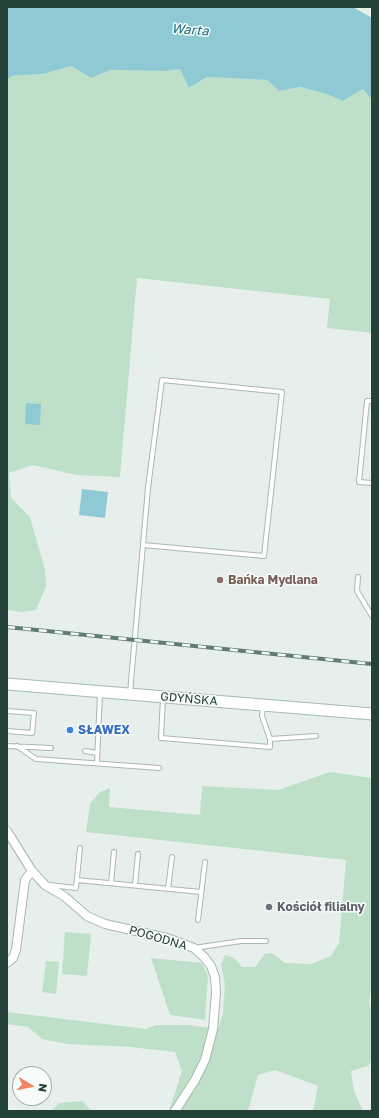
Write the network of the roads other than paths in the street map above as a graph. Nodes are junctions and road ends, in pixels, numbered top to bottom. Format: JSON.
{"nodes":[{"id":1,"x":372,"y":401,"type":"edge"},
{"id":2,"x":372,"y":483,"type":"edge"},
{"id":3,"x":143,"y":545,"type":"junction"},
{"id":4,"x":358,"y":577,"type":"dead end"},
{"id":5,"x":372,"y":616,"type":"edge"},
{"id":6,"x":7,"y":684,"type":"edge"},
{"id":7,"x":101,"y":691,"type":"junction"},
{"id":8,"x":130,"y":694,"type":"junction"},
{"id":9,"x":163,"y":697,"type":"junction"},
{"id":10,"x":263,"y":705,"type":"junction"},
{"id":11,"x":7,"y":711,"type":"edge"},
{"id":12,"x":372,"y":714,"type":"edge"},
{"id":13,"x":7,"y":731,"type":"edge"},
{"id":14,"x":316,"y":736,"type":"dead end"},
{"id":15,"x":270,"y":739,"type":"junction"},
{"id":16,"x":7,"y":746,"type":"edge"},
{"id":17,"x":17,"y":746,"type":"junction"},
{"id":18,"x":51,"y":748,"type":"dead end"},
{"id":19,"x":85,"y":751,"type":"dead end"},
{"id":20,"x":98,"y":753,"type":"junction"},
{"id":21,"x":97,"y":763,"type":"junction"},
{"id":22,"x":159,"y":768,"type":"dead end"},
{"id":23,"x":7,"y":831,"type":"edge"},
{"id":24,"x":80,"y":848,"type":"dead end"},
{"id":25,"x":114,"y":852,"type":"dead end"},
{"id":26,"x":138,"y":854,"type":"dead end"},
{"id":27,"x":172,"y":857,"type":"dead end"},
{"id":28,"x":205,"y":862,"type":"dead end"},
{"id":29,"x":32,"y":871,"type":"junction"},
{"id":30,"x":77,"y":880,"type":"junction"},
{"id":31,"x":111,"y":883,"type":"junction"},
{"id":32,"x":45,"y":885,"type":"junction"},
{"id":33,"x":135,"y":885,"type":"junction"},
{"id":34,"x":168,"y":888,"type":"junction"},
{"id":35,"x":201,"y":892,"type":"junction"},
{"id":36,"x":198,"y":920,"type":"dead end"},
{"id":37,"x":266,"y":942,"type":"dead end"},
{"id":38,"x":194,"y":948,"type":"junction"},
{"id":39,"x":7,"y":963,"type":"edge"},
{"id":40,"x":175,"y":1111,"type":"edge"}],
"edges":[{"from":1,"to":2,"type":"lane"},
{"from":3,"to":3,"type":"lane"},
{"from":3,"to":8,"type":"lane"},
{"from":4,"to":5,"type":"lane"},
{"from":6,"to":7,"type":"main road","name":"GDYŃSKA"},
{"from":7,"to":8,"type":"main road","name":"GDYŃSKA"},
{"from":7,"to":20,"type":"lane"},
{"from":8,"to":9,"type":"main road","name":"GDYŃSKA"},
{"from":9,"to":10,"type":"main road","name":"GDYŃSKA"},
{"from":9,"to":15,"type":"lane"},
{"from":10,"to":12,"type":"main road","name":"GDYŃSKA"},
{"from":10,"to":15,"type":"lane"},
{"from":11,"to":13,"type":"lane"},
{"from":14,"to":15,"type":"lane"},
{"from":16,"to":17,"type":"lane"},
{"from":17,"to":18,"type":"lane"},
{"from":17,"to":21,"type":"lane"},
{"from":19,"to":20,"type":"lane"},
{"from":20,"to":21,"type":"lane"},
{"from":21,"to":22,"type":"lane"},
{"from":23,"to":29,"type":"street","name":"POGODNA"},
{"from":24,"to":30,"type":"lane"},
{"from":25,"to":31,"type":"lane"},
{"from":26,"to":33,"type":"lane"},
{"from":27,"to":34,"type":"lane"},
{"from":28,"to":35,"type":"lane"},
{"from":29,"to":32,"type":"street","name":"POGODNA"},
{"from":29,"to":39,"type":"street"},
{"from":30,"to":31,"type":"lane"},
{"from":30,"to":32,"type":"lane"},
{"from":31,"to":33,"type":"lane"},
{"from":32,"to":38,"type":"street","name":"POGODNA"},
{"from":33,"to":34,"type":"lane"},
{"from":34,"to":35,"type":"lane"},
{"from":35,"to":36,"type":"lane"},
{"from":37,"to":38,"type":"lane"},
{"from":38,"to":40,"type":"street","name":"POGODNA"}]}
